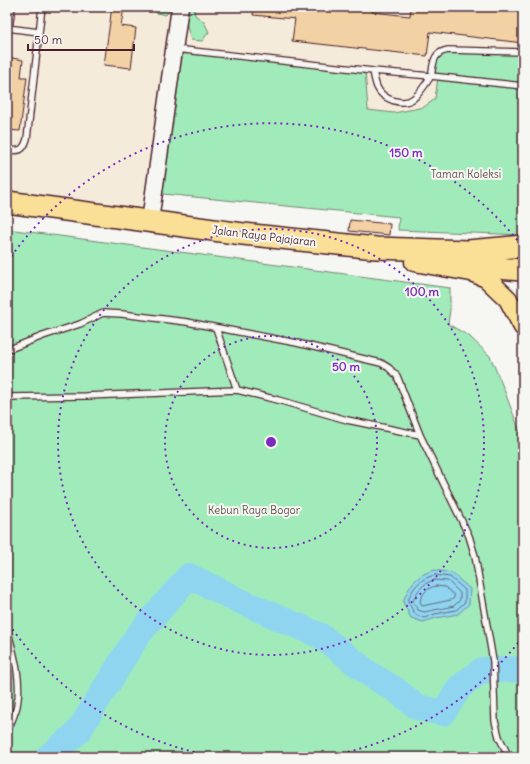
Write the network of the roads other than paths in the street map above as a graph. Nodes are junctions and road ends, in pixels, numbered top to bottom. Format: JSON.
{"nodes":[{"id":1,"x":12,"y":7,"type":"edge"},
{"id":2,"x":42,"y":7,"type":"edge"},
{"id":3,"x":180,"y":7,"type":"edge"},
{"id":4,"x":8,"y":28,"type":"edge"},
{"id":5,"x":39,"y":32,"type":"junction"},
{"id":6,"x":175,"y":49,"type":"junction"},
{"id":7,"x":523,"y":52,"type":"edge"},
{"id":8,"x":373,"y":71,"type":"junction"},
{"id":9,"x":431,"y":76,"type":"junction"},
{"id":10,"x":523,"y":86,"type":"edge"},
{"id":11,"x":7,"y":150,"type":"edge"},
{"id":12,"x":7,"y":202,"type":"edge"},
{"id":13,"x":7,"y":214,"type":"edge"},
{"id":14,"x":150,"y":221,"type":"junction"},
{"id":15,"x":520,"y":247,"type":"edge"},
{"id":16,"x":376,"y":248,"type":"junction"},
{"id":17,"x":414,"y":262,"type":"junction"},
{"id":18,"x":522,"y":272,"type":"edge"},
{"id":19,"x":523,"y":327,"type":"edge"},
{"id":20,"x":216,"y":328,"type":"junction"},
{"id":21,"x":7,"y":350,"type":"edge"},
{"id":22,"x":237,"y":390,"type":"junction"},
{"id":23,"x":7,"y":397,"type":"edge"},
{"id":24,"x":420,"y":435,"type":"junction"},
{"id":25,"x":7,"y":629,"type":"edge"},
{"id":26,"x":7,"y":733,"type":"edge"},
{"id":27,"x":509,"y":757,"type":"edge"}],
"edges":[{"from":1,"to":4,"type":"lane"},
{"from":2,"to":5,"type":"lane"},
{"from":3,"to":6,"type":"street"},
{"from":4,"to":5,"type":"lane"},
{"from":5,"to":11,"type":"lane"},
{"from":6,"to":8,"type":"lane"},
{"from":6,"to":14,"type":"street"},
{"from":7,"to":9,"type":"lane"},
{"from":8,"to":9,"type":"lane"},
{"from":8,"to":9,"type":"lane"},
{"from":9,"to":10,"type":"lane"},
{"from":12,"to":14,"type":"highway","name":"Jalan Raya Pajajaran"},
{"from":13,"to":17,"type":"highway"},
{"from":14,"to":16,"type":"highway","name":"Jalan Raya Pajajaran"},
{"from":15,"to":16,"type":"highway","name":"Jalan Raya Pajajaran"},
{"from":15,"to":18,"type":"highway"},
{"from":16,"to":17,"type":"highway"},
{"from":17,"to":18,"type":"highway"},
{"from":17,"to":19,"type":"main road"},
{"from":20,"to":21,"type":"lane"},
{"from":20,"to":22,"type":"lane"},
{"from":20,"to":24,"type":"lane"},
{"from":22,"to":23,"type":"lane"},
{"from":22,"to":24,"type":"lane"},
{"from":24,"to":27,"type":"lane"},
{"from":25,"to":26,"type":"lane"}]}
